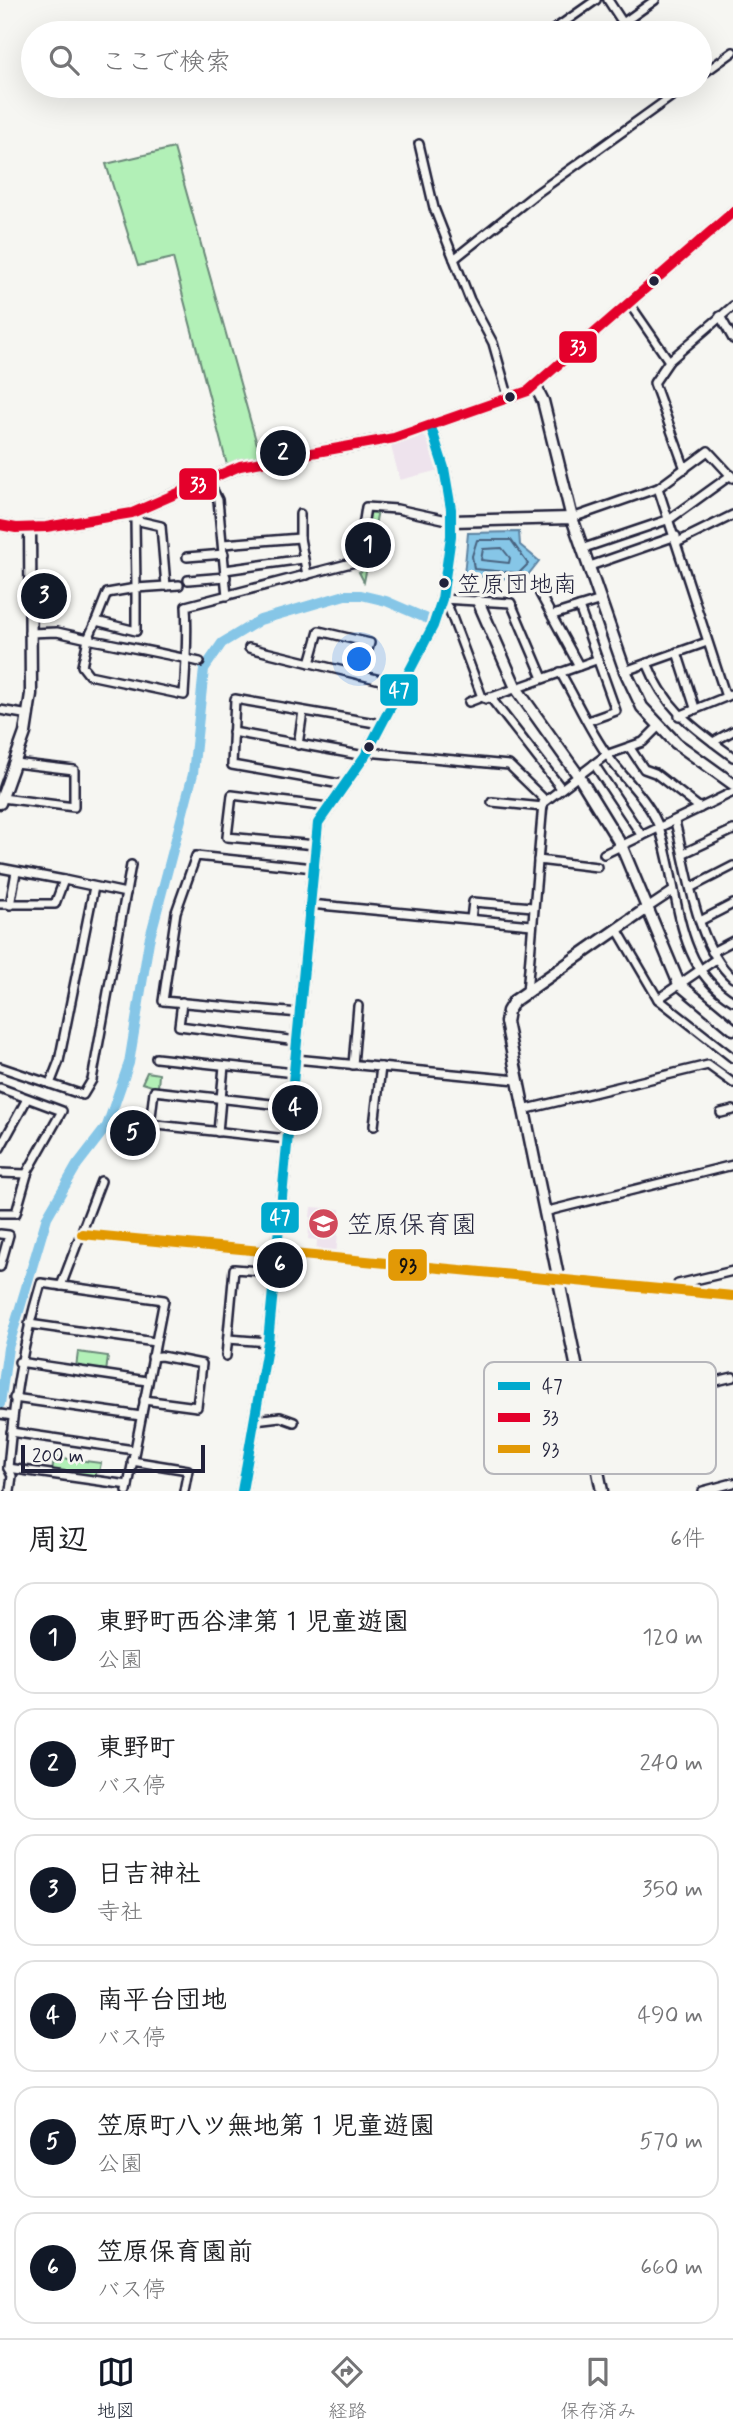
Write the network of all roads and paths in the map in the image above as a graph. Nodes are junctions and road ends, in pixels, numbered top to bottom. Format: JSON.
{"nodes":[{"id":1,"x":596,"y":0,"type":"edge"},
{"id":2,"x":608,"y":0,"type":"edge"},
{"id":3,"x":655,"y":0,"type":"edge"},
{"id":4,"x":567,"y":21,"type":"edge"},
{"id":5,"x":622,"y":21,"type":"edge"},
{"id":6,"x":626,"y":21,"type":"edge"},
{"id":7,"x":733,"y":52,"type":"edge"},
{"id":8,"x":712,"y":67,"type":"edge"},
{"id":9,"x":670,"y":98,"type":"edge"},
{"id":10,"x":419,"y":144,"type":"dead end"},
{"id":11,"x":733,"y":212,"type":"edge"},
{"id":12,"x":454,"y":258,"type":"junction"},
{"id":13,"x":629,"y":303,"type":"junction"},
{"id":14,"x":733,"y":306,"type":"edge"},
{"id":15,"x":720,"y":316,"type":"junction"},
{"id":16,"x":733,"y":339,"type":"edge"},
{"id":17,"x":669,"y":361,"type":"junction"},
{"id":18,"x":536,"y":387,"type":"junction"},
{"id":19,"x":509,"y":399,"type":"junction"},
{"id":20,"x":430,"y":427,"type":"junction"},
{"id":21,"x":685,"y":469,"type":"junction"},
{"id":22,"x":732,"y":477,"type":"edge"},
{"id":23,"x":207,"y":478,"type":"junction"},
{"id":24,"x":658,"y":488,"type":"junction"},
{"id":25,"x":300,"y":514,"type":"dead end"},
{"id":26,"x":733,"y":515,"type":"edge"},
{"id":27,"x":133,"y":516,"type":"junction"},
{"id":28,"x":572,"y":518,"type":"junction"},
{"id":29,"x":670,"y":519,"type":"junction"},
{"id":30,"x":452,"y":521,"type":"junction"},
{"id":31,"x":0,"y":525,"type":"edge"},
{"id":32,"x":30,"y":528,"type":"junction"},
{"id":33,"x":300,"y":538,"type":"junction"},
{"id":34,"x":677,"y":539,"type":"junction"},
{"id":35,"x":223,"y":544,"type":"junction"},
{"id":36,"x":584,"y":548,"type":"junction"},
{"id":37,"x":223,"y":554,"type":"junction"},
{"id":38,"x":187,"y":557,"type":"dead end"},
{"id":39,"x":303,"y":559,"type":"junction"},
{"id":40,"x":590,"y":566,"type":"junction"},
{"id":41,"x":225,"y":574,"type":"junction"},
{"id":42,"x":307,"y":575,"type":"junction"},
{"id":43,"x":188,"y":580,"type":"dead end"},
{"id":44,"x":179,"y":585,"type":"dead end"},
{"id":45,"x":166,"y":586,"type":"junction"},
{"id":46,"x":136,"y":589,"type":"junction"},
{"id":47,"x":540,"y":594,"type":"dead end"},
{"id":48,"x":228,"y":596,"type":"junction"},
{"id":49,"x":442,"y":599,"type":"junction"},
{"id":50,"x":601,"y":600,"type":"junction"},
{"id":51,"x":478,"y":601,"type":"junction"},
{"id":52,"x":579,"y":607,"type":"junction"},
{"id":53,"x":553,"y":614,"type":"junction"},
{"id":54,"x":96,"y":621,"type":"junction"},
{"id":55,"x":29,"y":633,"type":"junction"},
{"id":56,"x":88,"y":639,"type":"junction"},
{"id":57,"x":707,"y":642,"type":"junction"},
{"id":58,"x":249,"y":648,"type":"dead end"},
{"id":59,"x":677,"y":652,"type":"junction"},
{"id":60,"x":186,"y":659,"type":"junction"},
{"id":61,"x":596,"y":660,"type":"junction"},
{"id":62,"x":200,"y":662,"type":"dead end"},
{"id":63,"x":310,"y":663,"type":"junction"},
{"id":64,"x":647,"y":663,"type":"junction"},
{"id":65,"x":579,"y":666,"type":"junction"},
{"id":66,"x":625,"y":671,"type":"junction"},
{"id":67,"x":560,"y":672,"type":"junction"},
{"id":68,"x":360,"y":675,"type":"junction"},
{"id":69,"x":543,"y":678,"type":"junction"},
{"id":70,"x":401,"y":685,"type":"junction"},
{"id":71,"x":516,"y":688,"type":"junction"},
{"id":72,"x":730,"y":696,"type":"edge"},
{"id":73,"x":486,"y":697,"type":"junction"},
{"id":74,"x":469,"y":702,"type":"dead end"},
{"id":75,"x":695,"y":708,"type":"junction"},
{"id":76,"x":0,"y":710,"type":"edge"},
{"id":77,"x":303,"y":711,"type":"junction"},
{"id":78,"x":29,"y":715,"type":"junction"},
{"id":79,"x":679,"y":716,"type":"junction"},
{"id":80,"x":588,"y":721,"type":"junction"},
{"id":81,"x":381,"y":724,"type":"junction"},
{"id":82,"x":658,"y":727,"type":"junction"},
{"id":83,"x":733,"y":731,"type":"edge"},
{"id":84,"x":233,"y":732,"type":"junction"},
{"id":85,"x":713,"y":742,"type":"junction"},
{"id":86,"x":298,"y":744,"type":"junction"},
{"id":87,"x":630,"y":748,"type":"junction"},
{"id":88,"x":366,"y":754,"type":"junction"},
{"id":89,"x":606,"y":755,"type":"junction"},
{"id":90,"x":733,"y":757,"type":"edge"},
{"id":91,"x":15,"y":763,"type":"junction"},
{"id":92,"x":594,"y":764,"type":"junction"},
{"id":93,"x":578,"y":775,"type":"junction"},
{"id":94,"x":733,"y":784,"type":"edge"},
{"id":95,"x":347,"y":785,"type":"junction"},
{"id":96,"x":561,"y":788,"type":"junction"},
{"id":97,"x":733,"y":792,"type":"edge"},
{"id":98,"x":1,"y":800,"type":"edge"},
{"id":99,"x":492,"y":802,"type":"dead end"},
{"id":100,"x":544,"y":804,"type":"junction"},
{"id":101,"x":328,"y":807,"type":"junction"},
{"id":102,"x":700,"y":808,"type":"junction"},
{"id":103,"x":675,"y":822,"type":"junction"},
{"id":104,"x":660,"y":829,"type":"junction"},
{"id":105,"x":733,"y":830,"type":"edge"},
{"id":106,"x":642,"y":836,"type":"junction"},
{"id":107,"x":316,"y":845,"type":"junction"},
{"id":108,"x":621,"y":845,"type":"junction"},
{"id":109,"x":684,"y":853,"type":"junction"},
{"id":110,"x":604,"y":855,"type":"dead end"},
{"id":111,"x":538,"y":860,"type":"junction"},
{"id":112,"x":131,"y":865,"type":"dead end"},
{"id":113,"x":733,"y":866,"type":"edge"},
{"id":114,"x":597,"y":867,"type":"dead end"},
{"id":115,"x":0,"y":868,"type":"edge"},
{"id":116,"x":314,"y":868,"type":"junction"},
{"id":117,"x":16,"y":872,"type":"junction"},
{"id":118,"x":64,"y":880,"type":"junction"},
{"id":119,"x":94,"y":887,"type":"junction"},
{"id":120,"x":692,"y":887,"type":"junction"},
{"id":121,"x":673,"y":891,"type":"junction"},
{"id":122,"x":126,"y":893,"type":"junction"},
{"id":123,"x":0,"y":904,"type":"edge"},
{"id":124,"x":310,"y":904,"type":"junction"},
{"id":125,"x":733,"y":904,"type":"edge"},
{"id":126,"x":9,"y":905,"type":"junction"},
{"id":127,"x":533,"y":907,"type":"junction"},
{"id":128,"x":646,"y":909,"type":"junction"},
{"id":129,"x":471,"y":919,"type":"junction"},
{"id":130,"x":700,"y":920,"type":"junction"},
{"id":131,"x":532,"y":925,"type":"junction"},
{"id":132,"x":617,"y":929,"type":"junction"},
{"id":133,"x":733,"y":941,"type":"edge"},
{"id":134,"x":714,"y":956,"type":"junction"},
{"id":135,"x":698,"y":969,"type":"junction"},
{"id":136,"x":733,"y":978,"type":"edge"},
{"id":137,"x":679,"y":984,"type":"junction"},
{"id":138,"x":527,"y":992,"type":"junction"},
{"id":139,"x":658,"y":999,"type":"junction"},
{"id":140,"x":733,"y":1001,"type":"edge"},
{"id":141,"x":182,"y":1002,"type":"junction"},
{"id":142,"x":358,"y":1006,"type":"dead end"},
{"id":143,"x":299,"y":1013,"type":"junction"},
{"id":144,"x":733,"y":1029,"type":"edge"},
{"id":145,"x":297,"y":1041,"type":"junction"},
{"id":146,"x":156,"y":1058,"type":"dead end"},
{"id":147,"x":733,"y":1058,"type":"edge"},
{"id":148,"x":295,"y":1059,"type":"junction"},
{"id":149,"x":353,"y":1065,"type":"junction"},
{"id":150,"x":224,"y":1066,"type":"junction"},
{"id":151,"x":0,"y":1068,"type":"edge"},
{"id":152,"x":381,"y":1068,"type":"junction"},
{"id":153,"x":294,"y":1073,"type":"junction"},
{"id":154,"x":517,"y":1080,"type":"junction"},
{"id":155,"x":733,"y":1083,"type":"edge"},
{"id":156,"x":50,"y":1084,"type":"junction"},
{"id":157,"x":0,"y":1088,"type":"edge"},
{"id":158,"x":221,"y":1098,"type":"junction"},
{"id":159,"x":27,"y":1099,"type":"junction"},
{"id":160,"x":290,"y":1106,"type":"junction"},
{"id":161,"x":523,"y":1110,"type":"junction"},
{"id":162,"x":733,"y":1111,"type":"edge"},
{"id":163,"x":721,"y":1114,"type":"dead end"},
{"id":164,"x":129,"y":1122,"type":"dead end"},
{"id":165,"x":150,"y":1125,"type":"junction"},
{"id":166,"x":374,"y":1126,"type":"dead end"},
{"id":167,"x":218,"y":1132,"type":"junction"},
{"id":168,"x":287,"y":1139,"type":"junction"},
{"id":169,"x":0,"y":1148,"type":"edge"},
{"id":170,"x":733,"y":1164,"type":"edge"},
{"id":171,"x":0,"y":1173,"type":"edge"},
{"id":172,"x":27,"y":1174,"type":"junction"},
{"id":173,"x":101,"y":1181,"type":"dead end"},
{"id":174,"x":544,"y":1212,"type":"junction"},
{"id":175,"x":0,"y":1213,"type":"edge"},
{"id":176,"x":0,"y":1234,"type":"edge"},
{"id":177,"x":82,"y":1234,"type":"junction"},
{"id":178,"x":277,"y":1252,"type":"junction"},
{"id":179,"x":0,"y":1267,"type":"edge"},
{"id":180,"x":733,"y":1271,"type":"edge"},
{"id":181,"x":275,"y":1272,"type":"junction"},
{"id":182,"x":558,"y":1280,"type":"junction"},
{"id":183,"x":678,"y":1284,"type":"dead end"},
{"id":184,"x":61,"y":1286,"type":"junction"},
{"id":185,"x":733,"y":1296,"type":"edge"},
{"id":186,"x":29,"y":1324,"type":"junction"},
{"id":187,"x":228,"y":1339,"type":"junction"},
{"id":188,"x":155,"y":1342,"type":"junction"},
{"id":189,"x":268,"y":1342,"type":"junction"},
{"id":190,"x":226,"y":1356,"type":"dead end"},
{"id":191,"x":152,"y":1357,"type":"junction"},
{"id":192,"x":19,"y":1362,"type":"junction"},
{"id":193,"x":574,"y":1362,"type":"edge"},
{"id":194,"x":147,"y":1381,"type":"junction"},
{"id":195,"x":14,"y":1398,"type":"junction"},
{"id":196,"x":144,"y":1400,"type":"junction"},
{"id":197,"x":7,"y":1415,"type":"edge"},
{"id":198,"x":141,"y":1416,"type":"junction"},
{"id":199,"x":255,"y":1420,"type":"junction"},
{"id":200,"x":293,"y":1422,"type":"dead end"},
{"id":201,"x":11,"y":1433,"type":"junction"},
{"id":202,"x":134,"y":1450,"type":"junction"},
{"id":203,"x":132,"y":1461,"type":"junction"},
{"id":204,"x":8,"y":1468,"type":"junction"},
{"id":205,"x":733,"y":1483,"type":"edge"},
{"id":206,"x":128,"y":1488,"type":"edge"},
{"id":207,"x":10,"y":1491,"type":"edge"},
{"id":208,"x":184,"y":1491,"type":"edge"},
{"id":209,"x":242,"y":1491,"type":"edge"},
{"id":210,"x":703,"y":1491,"type":"edge"}],
"edges":[{"from":1,"to":4,"type":"street"},
{"from":2,"to":5,"type":"street"},
{"from":3,"to":6,"type":"street"},
{"from":7,"to":8,"type":"street"},
{"from":9,"to":12,"type":"street"},
{"from":10,"to":12,"type":"street"},
{"from":11,"to":13,"type":"street"},
{"from":12,"to":19,"type":"street"},
{"from":13,"to":17,"type":"street"},
{"from":13,"to":18,"type":"street"},
{"from":14,"to":15,"type":"street"},
{"from":15,"to":16,"type":"street"},
{"from":15,"to":17,"type":"street"},
{"from":17,"to":21,"type":"street"},
{"from":18,"to":19,"type":"street"},
{"from":18,"to":28,"type":"street"},
{"from":19,"to":20,"type":"street"},
{"from":20,"to":23,"type":"street"},
{"from":20,"to":30,"type":"street"},
{"from":21,"to":22,"type":"street"},
{"from":21,"to":24,"type":"street"},
{"from":22,"to":29,"type":"street"},
{"from":23,"to":27,"type":"street"},
{"from":23,"to":35,"type":"street"},
{"from":24,"to":28,"type":"street"},
{"from":24,"to":29,"type":"street"},
{"from":25,"to":33,"type":"street"},
{"from":26,"to":34,"type":"street"},
{"from":27,"to":32,"type":"street"},
{"from":27,"to":45,"type":"street"},
{"from":27,"to":46,"type":"street"},
{"from":28,"to":30,"type":"street"},
{"from":28,"to":36,"type":"street"},
{"from":29,"to":34,"type":"street"},
{"from":29,"to":36,"type":"street"},
{"from":30,"to":42,"type":"street"},
{"from":30,"to":49,"type":"street"},
{"from":31,"to":32,"type":"street"},
{"from":32,"to":55,"type":"street"},
{"from":33,"to":35,"type":"street"},
{"from":33,"to":39,"type":"street"},
{"from":34,"to":40,"type":"street"},
{"from":34,"to":57,"type":"street"},
{"from":35,"to":37,"type":"street"},
{"from":36,"to":40,"type":"street"},
{"from":37,"to":38,"type":"street"},
{"from":37,"to":41,"type":"street"},
{"from":39,"to":41,"type":"street"},
{"from":39,"to":42,"type":"street"},
{"from":40,"to":50,"type":"street"},
{"from":41,"to":43,"type":"street"},
{"from":41,"to":48,"type":"street"},
{"from":42,"to":48,"type":"street"},
{"from":44,"to":45,"type":"street"},
{"from":45,"to":46,"type":"street"},
{"from":46,"to":54,"type":"street"},
{"from":46,"to":54,"type":"street"},
{"from":47,"to":53,"type":"street"},
{"from":48,"to":60,"type":"street"},
{"from":49,"to":51,"type":"street"},
{"from":49,"to":70,"type":"street"},
{"from":49,"to":73,"type":"street"},
{"from":50,"to":52,"type":"street"},
{"from":50,"to":66,"type":"street"},
{"from":51,"to":69,"type":"street"},
{"from":51,"to":71,"type":"street"},
{"from":52,"to":53,"type":"street"},
{"from":52,"to":61,"type":"street"},
{"from":53,"to":65,"type":"street"},
{"from":54,"to":56,"type":"street"},
{"from":55,"to":56,"type":"street"},
{"from":55,"to":78,"type":"street"},
{"from":56,"to":60,"type":"street"},
{"from":56,"to":60,"type":"street"},
{"from":57,"to":59,"type":"street"},
{"from":57,"to":72,"type":"street"},
{"from":58,"to":63,"type":"street"},
{"from":59,"to":64,"type":"street"},
{"from":59,"to":75,"type":"street"},
{"from":60,"to":62,"type":"street"},
{"from":61,"to":65,"type":"street"},
{"from":61,"to":80,"type":"street"},
{"from":63,"to":68,"type":"street"},
{"from":63,"to":68,"type":"street"},
{"from":64,"to":66,"type":"street"},
{"from":64,"to":79,"type":"street"},
{"from":65,"to":67,"type":"street"},
{"from":66,"to":82,"type":"street"},
{"from":67,"to":69,"type":"street"},
{"from":67,"to":80,"type":"street"},
{"from":68,"to":70,"type":"street"},
{"from":69,"to":71,"type":"street"},
{"from":70,"to":81,"type":"street"},
{"from":71,"to":73,"type":"street"},
{"from":71,"to":93,"type":"street"},
{"from":72,"to":75,"type":"street"},
{"from":73,"to":74,"type":"street"},
{"from":73,"to":96,"type":"street"},
{"from":75,"to":79,"type":"street"},
{"from":76,"to":78,"type":"street"},
{"from":77,"to":81,"type":"street"},
{"from":77,"to":84,"type":"street"},
{"from":77,"to":86,"type":"street"},
{"from":78,"to":91,"type":"street"},
{"from":79,"to":85,"type":"street"},
{"from":80,"to":89,"type":"street"},
{"from":81,"to":88,"type":"street"},
{"from":82,"to":87,"type":"street"},
{"from":82,"to":94,"type":"street"},
{"from":83,"to":85,"type":"street"},
{"from":84,"to":86,"type":"street"},
{"from":84,"to":95,"type":"street"},
{"from":85,"to":90,"type":"street"},
{"from":86,"to":88,"type":"street"},
{"from":87,"to":89,"type":"street"},
{"from":87,"to":102,"type":"street"},
{"from":88,"to":95,"type":"street"},
{"from":88,"to":100,"type":"street"},
{"from":89,"to":92,"type":"street"},
{"from":89,"to":104,"type":"street"},
{"from":91,"to":98,"type":"street"},
{"from":91,"to":98,"type":"street"},
{"from":92,"to":93,"type":"street"},
{"from":92,"to":106,"type":"street"},
{"from":93,"to":96,"type":"street"},
{"from":93,"to":108,"type":"street"},
{"from":95,"to":101,"type":"street"},
{"from":96,"to":100,"type":"street"},
{"from":97,"to":102,"type":"street"},
{"from":99,"to":100,"type":"street"},
{"from":100,"to":111,"type":"street"},
{"from":101,"to":107,"type":"street"},
{"from":101,"to":107,"type":"street"},
{"from":102,"to":103,"type":"street"},
{"from":103,"to":104,"type":"street"},
{"from":103,"to":109,"type":"street"},
{"from":104,"to":106,"type":"street"},
{"from":104,"to":121,"type":"street"},
{"from":105,"to":109,"type":"street"},
{"from":106,"to":108,"type":"street"},
{"from":107,"to":116,"type":"street"},
{"from":108,"to":110,"type":"street"},
{"from":108,"to":128,"type":"street"},
{"from":109,"to":120,"type":"street"},
{"from":111,"to":114,"type":"street"},
{"from":111,"to":127,"type":"street"},
{"from":112,"to":122,"type":"street"},
{"from":113,"to":120,"type":"street"},
{"from":115,"to":117,"type":"street"},
{"from":116,"to":124,"type":"street"},
{"from":116,"to":141,"type":"street"},
{"from":117,"to":118,"type":"street"},
{"from":117,"to":126,"type":"street"},
{"from":118,"to":119,"type":"street"},
{"from":118,"to":126,"type":"street"},
{"from":119,"to":122,"type":"street"},
{"from":119,"to":156,"type":"street"},
{"from":120,"to":130,"type":"street"},
{"from":121,"to":128,"type":"street"},
{"from":121,"to":135,"type":"street"},
{"from":122,"to":156,"type":"street"},
{"from":123,"to":126,"type":"street"},
{"from":124,"to":129,"type":"street"},
{"from":124,"to":143,"type":"street"},
{"from":125,"to":130,"type":"street"},
{"from":127,"to":129,"type":"street"},
{"from":127,"to":131,"type":"street"},
{"from":128,"to":132,"type":"street"},
{"from":128,"to":137,"type":"street"},
{"from":129,"to":131,"type":"street"},
{"from":130,"to":134,"type":"street"},
{"from":131,"to":138,"type":"street"},
{"from":132,"to":138,"type":"street"},
{"from":132,"to":139,"type":"street"},
{"from":133,"to":134,"type":"street"},
{"from":134,"to":135,"type":"street"},
{"from":134,"to":136,"type":"street"},
{"from":135,"to":137,"type":"street"},
{"from":135,"to":140,"type":"street"},
{"from":137,"to":139,"type":"street"},
{"from":137,"to":144,"type":"street"},
{"from":138,"to":154,"type":"street"},
{"from":139,"to":147,"type":"street"},
{"from":141,"to":143,"type":"street"},
{"from":141,"to":145,"type":"street"},
{"from":142,"to":149,"type":"street"},
{"from":143,"to":145,"type":"street"},
{"from":145,"to":148,"type":"street"},
{"from":146,"to":150,"type":"street"},
{"from":148,"to":149,"type":"street"},
{"from":148,"to":153,"type":"street"},
{"from":149,"to":152,"type":"street"},
{"from":150,"to":153,"type":"street"},
{"from":150,"to":158,"type":"street"},
{"from":151,"to":156,"type":"street"},
{"from":152,"to":154,"type":"street"},
{"from":152,"to":166,"type":"street"},
{"from":153,"to":160,"type":"street"},
{"from":154,"to":161,"type":"street"},
{"from":155,"to":161,"type":"street"},
{"from":157,"to":159,"type":"street"},
{"from":158,"to":160,"type":"street"},
{"from":158,"to":165,"type":"street"},
{"from":158,"to":167,"type":"street"},
{"from":159,"to":169,"type":"street"},
{"from":159,"to":172,"type":"street"},
{"from":160,"to":168,"type":"street"},
{"from":161,"to":174,"type":"street"},
{"from":162,"to":163,"type":"street"},
{"from":164,"to":165,"type":"street"},
{"from":165,"to":167,"type":"street"},
{"from":167,"to":168,"type":"street"},
{"from":168,"to":178,"type":"street"},
{"from":170,"to":174,"type":"street"},
{"from":171,"to":172,"type":"street"},
{"from":172,"to":175,"type":"street"},
{"from":173,"to":177,"type":"street"},
{"from":174,"to":182,"type":"street"},
{"from":176,"to":179,"type":"street"},
{"from":177,"to":178,"type":"street"},
{"from":177,"to":184,"type":"street"},
{"from":178,"to":181,"type":"street"},
{"from":178,"to":182,"type":"street"},
{"from":180,"to":183,"type":"street"},
{"from":181,"to":187,"type":"street"},
{"from":181,"to":189,"type":"street"},
{"from":182,"to":185,"type":"street"},
{"from":182,"to":193,"type":"street"},
{"from":184,"to":186,"type":"street"},
{"from":184,"to":188,"type":"street"},
{"from":186,"to":188,"type":"street"},
{"from":186,"to":192,"type":"street"},
{"from":187,"to":189,"type":"street"},
{"from":187,"to":190,"type":"street"},
{"from":188,"to":191,"type":"street"},
{"from":189,"to":199,"type":"street"},
{"from":191,"to":194,"type":"street"},
{"from":191,"to":196,"type":"street"},
{"from":192,"to":194,"type":"street"},
{"from":192,"to":195,"type":"street"},
{"from":194,"to":196,"type":"street"},
{"from":195,"to":197,"type":"street"},
{"from":195,"to":198,"type":"street"},
{"from":196,"to":198,"type":"street"},
{"from":197,"to":201,"type":"street"},
{"from":198,"to":202,"type":"street"},
{"from":199,"to":200,"type":"street"},
{"from":199,"to":209,"type":"street"},
{"from":201,"to":202,"type":"street"},
{"from":201,"to":204,"type":"street"},
{"from":202,"to":203,"type":"street"},
{"from":203,"to":206,"type":"street"},
{"from":203,"to":208,"type":"street"},
{"from":204,"to":206,"type":"street"},
{"from":204,"to":207,"type":"street"},
{"from":205,"to":210,"type":"street"}]}
